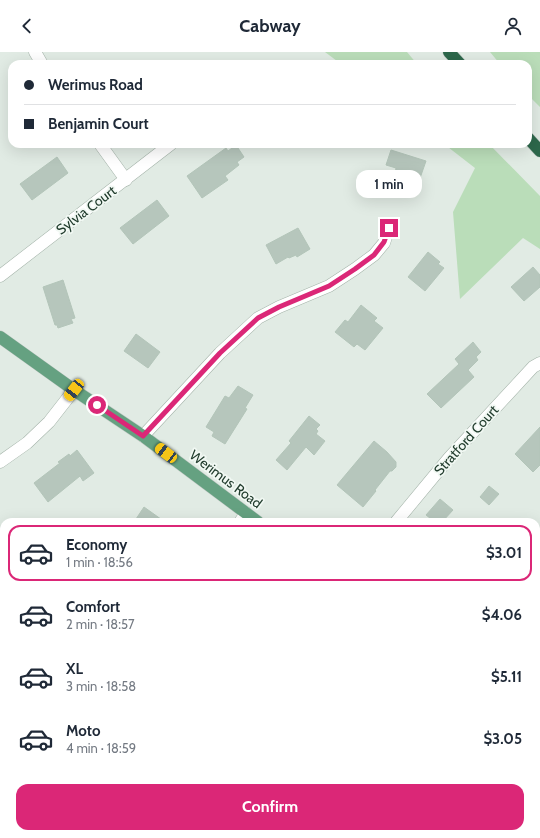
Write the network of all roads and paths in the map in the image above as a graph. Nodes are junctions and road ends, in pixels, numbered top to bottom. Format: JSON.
{"nodes":[{"id":1,"x":449,"y":52,"type":"edge"},
{"id":2,"x":456,"y":60,"type":"edge"},
{"id":3,"x":532,"y":142,"type":"edge"},
{"id":4,"x":103,"y":148,"type":"edge"},
{"id":5,"x":166,"y":148,"type":"edge"},
{"id":6,"x":540,"y":151,"type":"edge"},
{"id":7,"x":126,"y":180,"type":"junction"},
{"id":8,"x":389,"y":228,"type":"dead end"},
{"id":9,"x":0,"y":276,"type":"edge"},
{"id":10,"x":0,"y":337,"type":"edge"},
{"id":11,"x":540,"y":363,"type":"edge"},
{"id":12,"x":74,"y":390,"type":"junction"},
{"id":13,"x":143,"y":436,"type":"junction"},
{"id":14,"x":0,"y":462,"type":"edge"},
{"id":15,"x":243,"y":518,"type":"edge"},
{"id":16,"x":399,"y":518,"type":"edge"}],
"edges":[{"from":1,"to":2,"type":"highway"},
{"from":3,"to":6,"type":"highway"},
{"from":4,"to":7,"type":"street"},
{"from":5,"to":7,"type":"street","name":"Sylvia Court"},
{"from":7,"to":9,"type":"street","name":"Sylvia Court"},
{"from":8,"to":13,"type":"street"},
{"from":10,"to":12,"type":"main road","name":"Werimus Road"},
{"from":11,"to":16,"type":"street","name":"Stratford Court"},
{"from":12,"to":13,"type":"main road","name":"Werimus Road"},
{"from":12,"to":14,"type":"street"},
{"from":13,"to":15,"type":"main road","name":"Werimus Road"}]}
